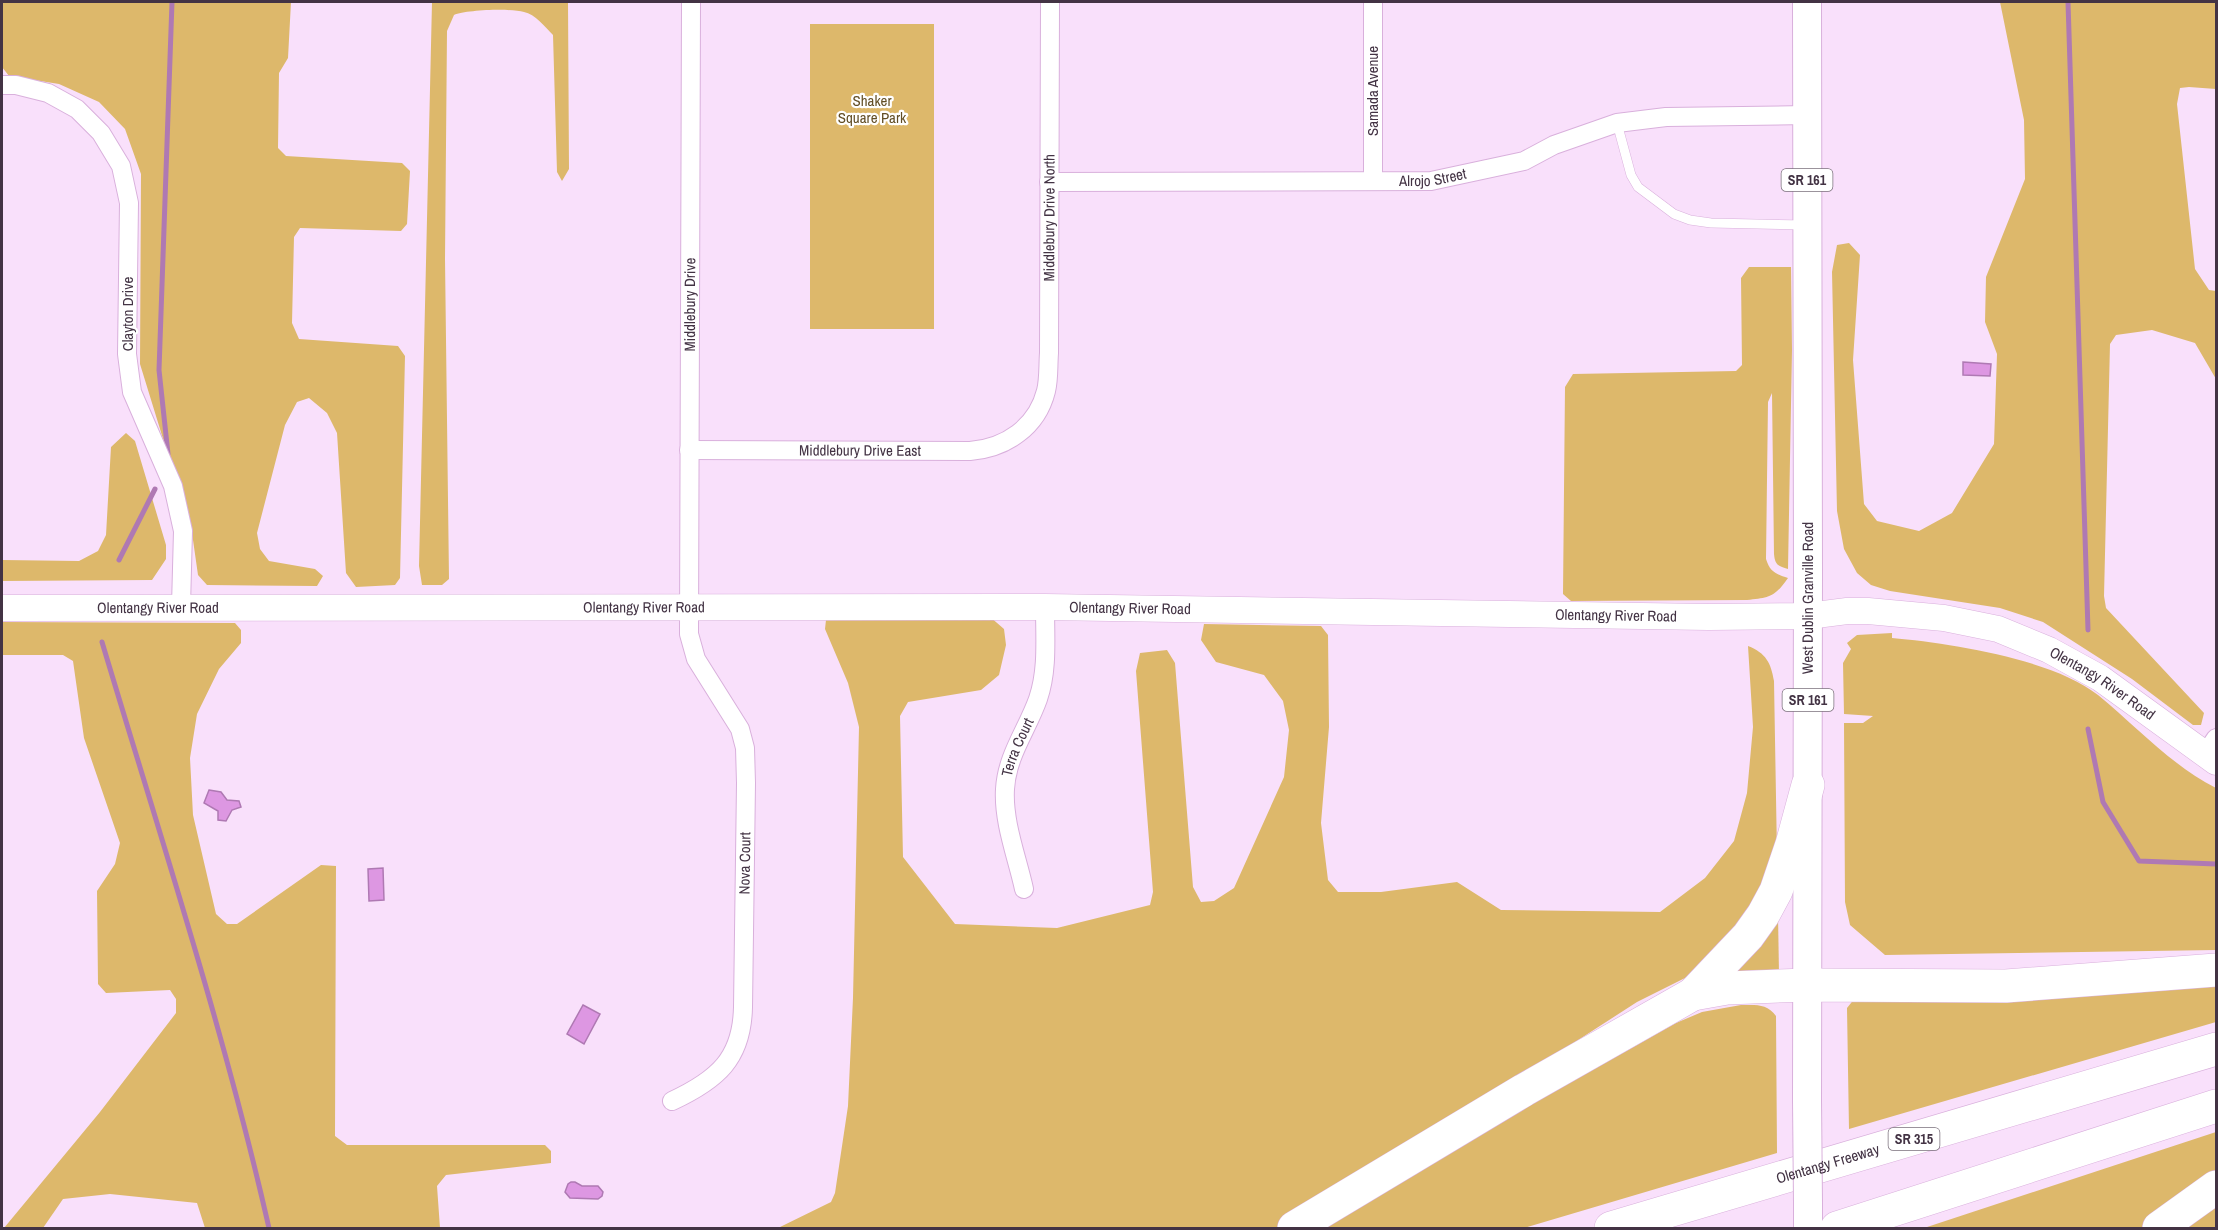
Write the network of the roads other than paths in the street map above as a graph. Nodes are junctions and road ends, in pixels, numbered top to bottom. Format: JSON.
{"nodes":[{"id":1,"x":691,"y":2,"type":"edge"},
{"id":2,"x":1050,"y":2,"type":"edge"},
{"id":3,"x":1373,"y":2,"type":"edge"},
{"id":4,"x":1807,"y":2,"type":"edge"},
{"id":5,"x":2,"y":85,"type":"edge"},
{"id":6,"x":1807,"y":115,"type":"junction"},
{"id":7,"x":1617,"y":123,"type":"junction"},
{"id":8,"x":1373,"y":180,"type":"junction"},
{"id":9,"x":1049,"y":182,"type":"junction"},
{"id":10,"x":1807,"y":225,"type":"junction"},
{"id":11,"x":1025,"y":428,"type":"joint"},
{"id":12,"x":689,"y":450,"type":"junction"},
{"id":13,"x":181,"y":606,"type":"junction"},
{"id":14,"x":689,"y":607,"type":"junction"},
{"id":15,"x":1045,"y":607,"type":"junction"},
{"id":16,"x":2,"y":608,"type":"edge"},
{"id":17,"x":1808,"y":616,"type":"junction"},
{"id":18,"x":2213,"y":752,"type":"edge"},
{"id":19,"x":1808,"y":785,"type":"junction"},
{"id":20,"x":1024,"y":889,"type":"dead end"},
{"id":21,"x":2217,"y":970,"type":"edge"},
{"id":22,"x":1807,"y":985,"type":"junction"},
{"id":23,"x":1693,"y":994,"type":"junction"},
{"id":24,"x":2217,"y":1049,"type":"edge"},
{"id":25,"x":672,"y":1101,"type":"dead end"},
{"id":26,"x":2217,"y":1106,"type":"edge"},
{"id":27,"x":2217,"y":1187,"type":"edge"},
{"id":28,"x":1294,"y":1228,"type":"edge"},
{"id":29,"x":1611,"y":1228,"type":"edge"},
{"id":30,"x":1808,"y":1228,"type":"edge"},
{"id":31,"x":1837,"y":1228,"type":"edge"},
{"id":32,"x":2159,"y":1228,"type":"edge"}],
"edges":[{"from":1,"to":12,"type":"street","name":"Middlebury Drive"},
{"from":2,"to":9,"type":"street","name":"Middlebury Drive North"},
{"from":3,"to":8,"type":"street","name":"Samada Avenue"},
{"from":4,"to":6,"type":"main road","name":"West Dublin Granville Road","number":"SR 161"},
{"from":5,"to":13,"type":"street","name":"Clayton Drive"},
{"from":6,"to":7,"type":"street","name":"Alrojo Street"},
{"from":6,"to":10,"type":"main road","name":"West Dublin Granville Road","number":"SR 161"},
{"from":7,"to":8,"type":"street","name":"Alrojo Street"},
{"from":7,"to":10,"type":"lane"},
{"from":8,"to":9,"type":"street","name":"Alrojo Street"},
{"from":9,"to":11,"type":"street","name":"Middlebury Drive North"},
{"from":10,"to":17,"type":"main road","name":"West Dublin Granville Road","number":"SR 161"},
{"from":11,"to":12,"type":"street","name":"Middlebury Drive East"},
{"from":12,"to":14,"type":"street","name":"Middlebury Drive"},
{"from":13,"to":14,"type":"main road","name":"Olentangy River Road"},
{"from":13,"to":16,"type":"main road","name":"Olentangy River Road"},
{"from":14,"to":15,"type":"main road","name":"Olentangy River Road"},
{"from":14,"to":25,"type":"street","name":"Nova Court"},
{"from":15,"to":17,"type":"main road","name":"Olentangy River Road"},
{"from":15,"to":20,"type":"street","name":"Terra Court"},
{"from":17,"to":18,"type":"main road","name":"Olentangy River Road"},
{"from":17,"to":19,"type":"main road","name":"West Dublin Granville Road","number":"SR 161"},
{"from":19,"to":22,"type":"main road","name":"West Dublin Granville Road","number":"SR 161"},
{"from":19,"to":23,"type":"highway"},
{"from":21,"to":22,"type":"highway"},
{"from":22,"to":23,"type":"highway"},
{"from":22,"to":30,"type":"main road","name":"West Dublin Granville Road","number":"SR 161","bridge":true},
{"from":23,"to":28,"type":"highway"},
{"from":24,"to":29,"type":"highway","name":"Olentangy Freeway","number":"SR 315"},
{"from":26,"to":31,"type":"highway"},
{"from":27,"to":32,"type":"highway"}]}
